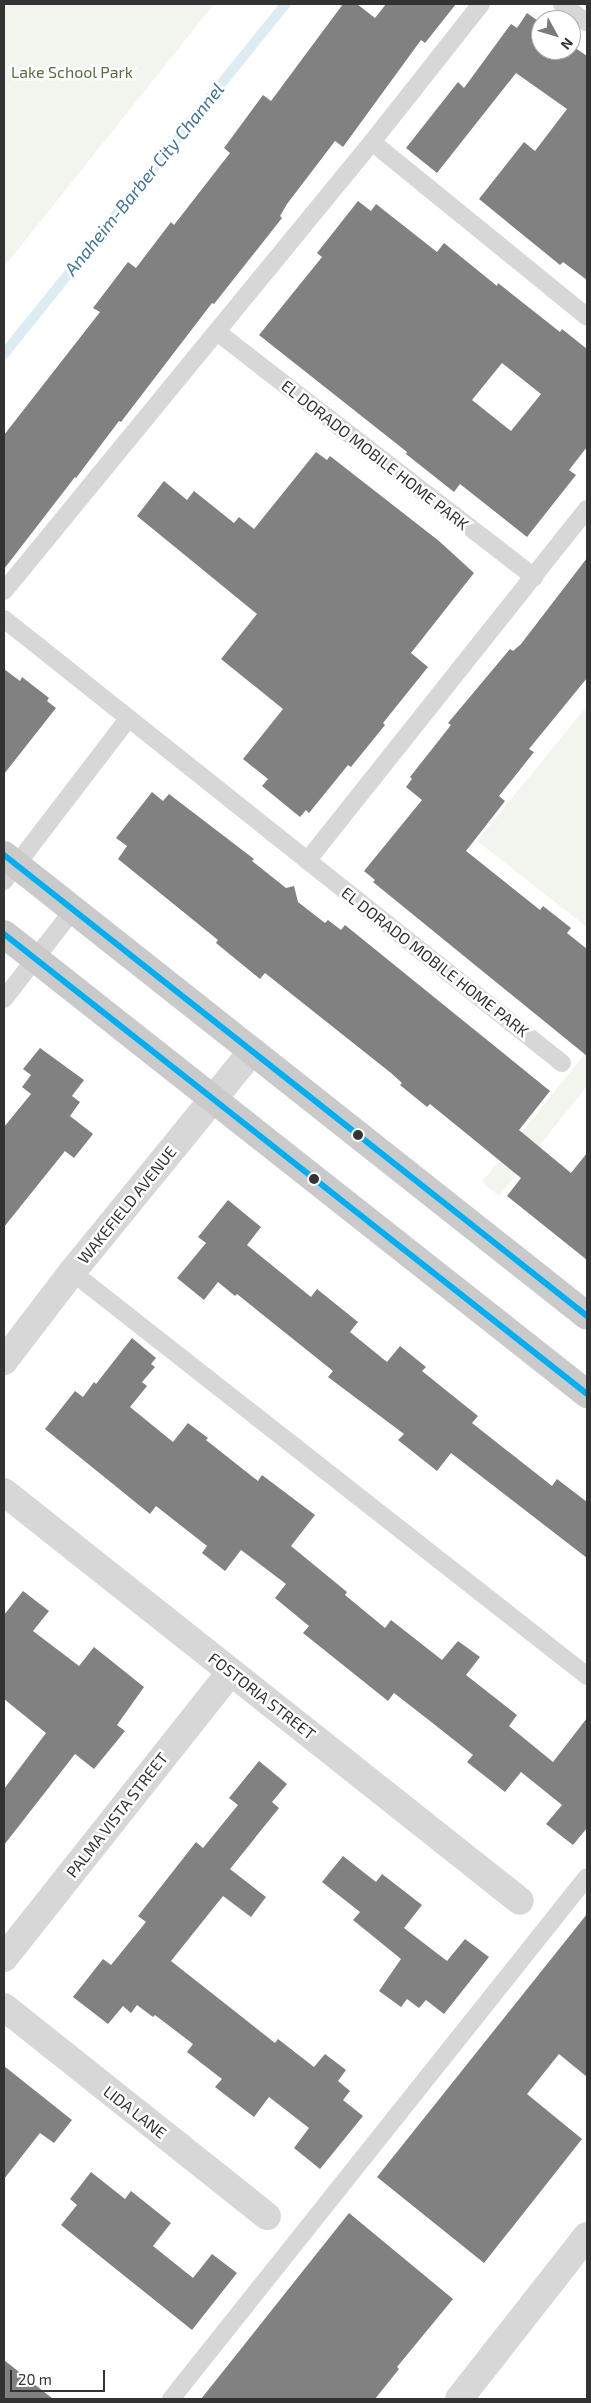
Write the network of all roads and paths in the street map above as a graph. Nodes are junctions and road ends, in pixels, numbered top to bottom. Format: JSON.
{"nodes":[{"id":1,"x":481,"y":4,"type":"edge"},
{"id":2,"x":562,"y":4,"type":"edge"},
{"id":3,"x":587,"y":23,"type":"edge"},
{"id":4,"x":372,"y":142,"type":"junction"},
{"id":5,"x":587,"y":317,"type":"edge"},
{"id":6,"x":217,"y":332,"type":"junction"},
{"id":7,"x":587,"y":509,"type":"edge"},
{"id":8,"x":534,"y":577,"type":"junction"},
{"id":9,"x":4,"y":591,"type":"edge"},
{"id":10,"x":4,"y":619,"type":"edge"},
{"id":11,"x":128,"y":719,"type":"junction"},
{"id":12,"x":307,"y":861,"type":"junction"},
{"id":13,"x":8,"y":867,"type":"edge"},
{"id":14,"x":73,"y":910,"type":"junction"},
{"id":15,"x":4,"y":934,"type":"edge"},
{"id":16,"x":35,"y":959,"type":"junction"},
{"id":17,"x":4,"y":999,"type":"edge"},
{"id":18,"x":252,"y":1051,"type":"junction"},
{"id":19,"x":562,"y":1063,"type":"dead end"},
{"id":20,"x":214,"y":1099,"type":"junction"},
{"id":21,"x":72,"y":1272,"type":"junction"},
{"id":22,"x":587,"y":1316,"type":"edge"},
{"id":23,"x":4,"y":1361,"type":"edge"},
{"id":24,"x":587,"y":1394,"type":"edge"},
{"id":25,"x":4,"y":1492,"type":"edge"},
{"id":26,"x":231,"y":1672,"type":"junction"},
{"id":27,"x":587,"y":1676,"type":"edge"},
{"id":28,"x":587,"y":1877,"type":"edge"},
{"id":29,"x":520,"y":1901,"type":"dead end"},
{"id":30,"x":4,"y":1958,"type":"edge"},
{"id":31,"x":4,"y":2008,"type":"edge"},
{"id":32,"x":267,"y":2216,"type":"dead end"},
{"id":33,"x":587,"y":2236,"type":"edge"},
{"id":34,"x":171,"y":2399,"type":"edge"},
{"id":35,"x":459,"y":2399,"type":"edge"}],
"edges":[{"from":1,"to":4,"type":"lane"},
{"from":2,"to":3,"type":"lane"},
{"from":4,"to":5,"type":"lane"},
{"from":4,"to":6,"type":"lane"},
{"from":6,"to":8,"type":"lane","name":"EL DORADO MOBILE HOME PARK"},
{"from":6,"to":9,"type":"lane"},
{"from":7,"to":8,"type":"lane"},
{"from":8,"to":12,"type":"lane"},
{"from":10,"to":11,"type":"lane","name":"EL DORADO MOBILE HOME PARK"},
{"from":11,"to":12,"type":"lane","name":"EL DORADO MOBILE HOME PARK"},
{"from":11,"to":13,"type":"lane"},
{"from":12,"to":19,"type":"lane","name":"EL DORADO MOBILE HOME PARK"},
{"from":13,"to":14,"type":"main road"},
{"from":14,"to":16,"type":"lane"},
{"from":14,"to":18,"type":"main road"},
{"from":15,"to":16,"type":"main road"},
{"from":16,"to":17,"type":"lane"},
{"from":16,"to":20,"type":"main road"},
{"from":18,"to":20,"type":"street","name":"WAKEFIELD AVENUE"},
{"from":18,"to":22,"type":"main road"},
{"from":20,"to":21,"type":"street","name":"WAKEFIELD AVENUE"},
{"from":20,"to":24,"type":"main road"},
{"from":21,"to":23,"type":"street","name":"WAKEFIELD AVENUE"},
{"from":21,"to":27,"type":"lane"},
{"from":25,"to":26,"type":"street","name":"FOSTORIA STREET"},
{"from":26,"to":29,"type":"street","name":"FOSTORIA STREET"},
{"from":26,"to":30,"type":"street","name":"PALMA VISTA STREET"},
{"from":28,"to":34,"type":"lane"},
{"from":31,"to":32,"type":"street","name":"LIDA LANE"},
{"from":33,"to":35,"type":"street"}]}
